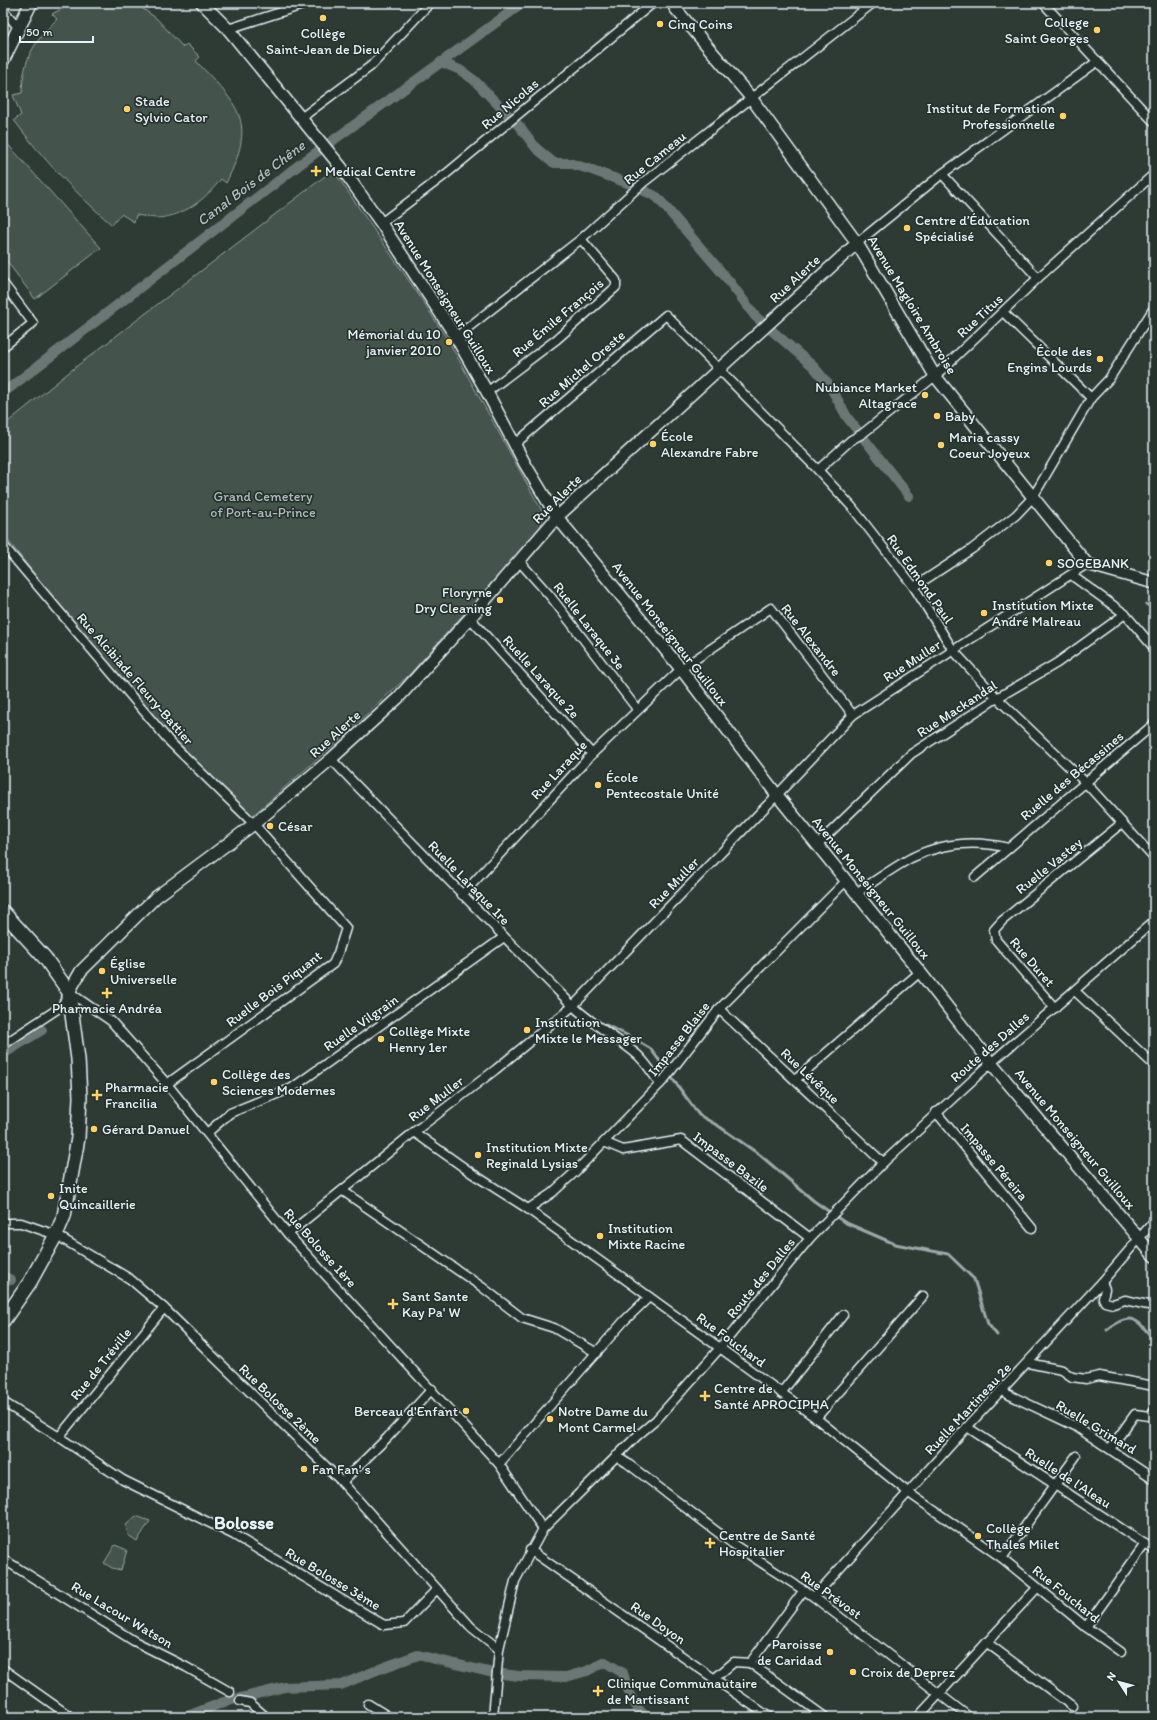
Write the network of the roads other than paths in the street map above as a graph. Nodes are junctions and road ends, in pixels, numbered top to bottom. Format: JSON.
{"nodes":[{"id":1,"x":31,"y":3,"type":"edge"},
{"id":2,"x":202,"y":3,"type":"edge"},
{"id":3,"x":309,"y":3,"type":"edge"},
{"id":4,"x":430,"y":3,"type":"edge"},
{"id":5,"x":653,"y":3,"type":"edge"},
{"id":6,"x":674,"y":3,"type":"edge"},
{"id":7,"x":873,"y":3,"type":"edge"},
{"id":8,"x":1042,"y":3,"type":"edge"},
{"id":9,"x":3,"y":10,"type":"edge"},
{"id":10,"x":19,"y":28,"type":"junction"},
{"id":11,"x":228,"y":29,"type":"junction"},
{"id":12,"x":3,"y":60,"type":"edge"},
{"id":13,"x":1098,"y":61,"type":"junction"},
{"id":14,"x":752,"y":99,"type":"junction"},
{"id":15,"x":301,"y":118,"type":"junction"},
{"id":16,"x":1154,"y":122,"type":"edge"},
{"id":17,"x":942,"y":174,"type":"junction"},
{"id":18,"x":1154,"y":174,"type":"edge"},
{"id":19,"x":381,"y":224,"type":"junction"},
{"id":20,"x":581,"y":239,"type":"junction"},
{"id":21,"x":857,"y":243,"type":"junction"},
{"id":22,"x":1038,"y":278,"type":"junction"},
{"id":23,"x":3,"y":283,"type":"edge"},
{"id":24,"x":1154,"y":308,"type":"edge"},
{"id":25,"x":1003,"y":312,"type":"junction"},
{"id":26,"x":666,"y":315,"type":"joint"},
{"id":27,"x":456,"y":337,"type":"junction"},
{"id":28,"x":3,"y":347,"type":"edge"},
{"id":29,"x":720,"y":368,"type":"junction"},
{"id":30,"x":935,"y":376,"type":"junction"},
{"id":31,"x":487,"y":392,"type":"junction"},
{"id":32,"x":1091,"y":398,"type":"junction"},
{"id":33,"x":515,"y":444,"type":"junction"},
{"id":34,"x":818,"y":470,"type":"junction"},
{"id":35,"x":1033,"y":497,"type":"junction"},
{"id":36,"x":557,"y":517,"type":"junction"},
{"id":37,"x":3,"y":545,"type":"edge"},
{"id":38,"x":519,"y":561,"type":"junction"},
{"id":39,"x":1087,"y":564,"type":"junction"},
{"id":40,"x":1071,"y":575,"type":"junction"},
{"id":41,"x":1154,"y":583,"type":"edge"},
{"id":42,"x":914,"y":587,"type":"junction"},
{"id":43,"x":1125,"y":614,"type":"junction"},
{"id":44,"x":470,"y":618,"type":"junction"},
{"id":45,"x":1154,"y":648,"type":"edge"},
{"id":46,"x":953,"y":650,"type":"junction"},
{"id":47,"x":680,"y":669,"type":"junction"},
{"id":48,"x":997,"y":698,"type":"junction"},
{"id":49,"x":637,"y":709,"type":"junction"},
{"id":50,"x":853,"y":715,"type":"junction"},
{"id":51,"x":1154,"y":724,"type":"edge"},
{"id":52,"x":592,"y":754,"type":"junction"},
{"id":53,"x":331,"y":759,"type":"junction"},
{"id":54,"x":1085,"y":782,"type":"junction"},
{"id":55,"x":777,"y":795,"type":"junction"},
{"id":56,"x":1122,"y":823,"type":"junction"},
{"id":57,"x":254,"y":824,"type":"junction"},
{"id":58,"x":818,"y":844,"type":"junction"},
{"id":59,"x":1008,"y":848,"type":"junction"},
{"id":60,"x":1154,"y":858,"type":"edge"},
{"id":61,"x":975,"y":877,"type":"dead end"},
{"id":62,"x":846,"y":881,"type":"junction"},
{"id":63,"x":856,"y":894,"type":"junction"},
{"id":64,"x":462,"y":895,"type":"junction"},
{"id":65,"x":3,"y":912,"type":"edge"},
{"id":66,"x":1154,"y":921,"type":"edge"},
{"id":67,"x":994,"y":930,"type":"joint"},
{"id":68,"x":504,"y":936,"type":"junction"},
{"id":69,"x":920,"y":972,"type":"junction"},
{"id":70,"x":1076,"y":991,"type":"junction"},
{"id":71,"x":69,"y":992,"type":"junction"},
{"id":72,"x":572,"y":1006,"type":"junction"},
{"id":73,"x":1055,"y":1008,"type":"junction"},
{"id":74,"x":719,"y":1009,"type":"junction"},
{"id":75,"x":3,"y":1045,"type":"edge"},
{"id":76,"x":991,"y":1063,"type":"junction"},
{"id":77,"x":1154,"y":1065,"type":"edge"},
{"id":78,"x":795,"y":1080,"type":"junction"},
{"id":79,"x":167,"y":1084,"type":"junction"},
{"id":80,"x":660,"y":1084,"type":"junction"},
{"id":81,"x":936,"y":1112,"type":"junction"},
{"id":82,"x":414,"y":1132,"type":"junction"},
{"id":83,"x":207,"y":1133,"type":"junction"},
{"id":84,"x":604,"y":1142,"type":"junction"},
{"id":85,"x":884,"y":1162,"type":"junction"},
{"id":86,"x":343,"y":1191,"type":"junction"},
{"id":87,"x":528,"y":1209,"type":"junction"},
{"id":88,"x":1154,"y":1221,"type":"edge"},
{"id":89,"x":3,"y":1223,"type":"edge"},
{"id":90,"x":1032,"y":1228,"type":"dead end"},
{"id":91,"x":288,"y":1234,"type":"junction"},
{"id":92,"x":56,"y":1235,"type":"junction"},
{"id":93,"x":810,"y":1238,"type":"junction"},
{"id":94,"x":1139,"y":1238,"type":"junction"},
{"id":95,"x":1154,"y":1256,"type":"edge"},
{"id":96,"x":1102,"y":1282,"type":"junction"},
{"id":97,"x":923,"y":1296,"type":"dead end"},
{"id":98,"x":649,"y":1297,"type":"junction"},
{"id":99,"x":1153,"y":1306,"type":"dead end"},
{"id":100,"x":164,"y":1308,"type":"junction"},
{"id":101,"x":843,"y":1315,"type":"dead end"},
{"id":102,"x":3,"y":1321,"type":"edge"},
{"id":103,"x":720,"y":1348,"type":"junction"},
{"id":104,"x":597,"y":1353,"type":"junction"},
{"id":105,"x":1028,"y":1362,"type":"junction"},
{"id":106,"x":1154,"y":1386,"type":"edge"},
{"id":107,"x":432,"y":1389,"type":"junction"},
{"id":108,"x":1001,"y":1391,"type":"junction"},
{"id":109,"x":781,"y":1393,"type":"junction"},
{"id":110,"x":3,"y":1402,"type":"edge"},
{"id":111,"x":1154,"y":1411,"type":"edge"},
{"id":112,"x":816,"y":1418,"type":"junction"},
{"id":113,"x":967,"y":1427,"type":"junction"},
{"id":114,"x":59,"y":1437,"type":"junction"},
{"id":115,"x":1110,"y":1449,"type":"junction"},
{"id":116,"x":616,"y":1456,"type":"junction"},
{"id":117,"x":1076,"y":1456,"type":"dead end"},
{"id":118,"x":500,"y":1464,"type":"junction"},
{"id":119,"x":1154,"y":1479,"type":"edge"},
{"id":120,"x":342,"y":1482,"type":"junction"},
{"id":121,"x":1055,"y":1484,"type":"junction"},
{"id":122,"x":909,"y":1493,"type":"junction"},
{"id":123,"x":543,"y":1529,"type":"junction"},
{"id":124,"x":1145,"y":1544,"type":"junction"},
{"id":125,"x":530,"y":1550,"type":"junction"},
{"id":126,"x":1154,"y":1550,"type":"edge"},
{"id":127,"x":1002,"y":1558,"type":"junction"},
{"id":128,"x":3,"y":1559,"type":"edge"},
{"id":129,"x":1037,"y":1588,"type":"junction"},
{"id":130,"x":437,"y":1589,"type":"junction"},
{"id":131,"x":804,"y":1590,"type":"junction"},
{"id":132,"x":814,"y":1597,"type":"junction"},
{"id":133,"x":1086,"y":1627,"type":"junction"},
{"id":134,"x":986,"y":1642,"type":"junction"},
{"id":135,"x":499,"y":1649,"type":"junction"},
{"id":136,"x":1121,"y":1652,"type":"dead end"},
{"id":137,"x":750,"y":1663,"type":"junction"},
{"id":138,"x":3,"y":1669,"type":"edge"},
{"id":139,"x":714,"y":1679,"type":"junction"},
{"id":140,"x":230,"y":1692,"type":"dead end"},
{"id":141,"x":939,"y":1694,"type":"junction"},
{"id":142,"x":240,"y":1701,"type":"dead end"},
{"id":143,"x":368,"y":1704,"type":"dead end"},
{"id":144,"x":1072,"y":1706,"type":"dead end"},
{"id":145,"x":71,"y":1717,"type":"edge"},
{"id":146,"x":266,"y":1717,"type":"edge"},
{"id":147,"x":389,"y":1717,"type":"edge"},
{"id":148,"x":495,"y":1717,"type":"edge"},
{"id":149,"x":769,"y":1717,"type":"edge"},
{"id":150,"x":825,"y":1717,"type":"edge"},
{"id":151,"x":918,"y":1717,"type":"edge"},
{"id":152,"x":969,"y":1717,"type":"edge"}],
"edges":[{"from":1,"to":10,"type":"main road"},
{"from":2,"to":11,"type":"street","name":"Avenue Monseigneur Guilloux"},
{"from":3,"to":11,"type":"street"},
{"from":4,"to":15,"type":"street"},
{"from":5,"to":19,"type":"street","name":"Rue Nicolas"},
{"from":6,"to":14,"type":"street","name":"Avenue Magloire Ambroise"},
{"from":7,"to":14,"type":"street","name":"Rue Cameau"},
{"from":8,"to":13,"type":"street"},
{"from":9,"to":10,"type":"street"},
{"from":10,"to":12,"type":"main road"},
{"from":11,"to":15,"type":"street","name":"Avenue Monseigneur Guilloux"},
{"from":13,"to":16,"type":"street"},
{"from":13,"to":17,"type":"street","name":"Rue Alerte"},
{"from":14,"to":20,"type":"street","name":"Rue Cameau"},
{"from":14,"to":21,"type":"street","name":"Avenue Magloire Ambroise"},
{"from":15,"to":19,"type":"street","name":"Avenue Monseigneur Guilloux"},
{"from":17,"to":21,"type":"street","name":"Rue Alerte"},
{"from":17,"to":22,"type":"street"},
{"from":18,"to":22,"type":"street","name":"Rue Titus"},
{"from":19,"to":27,"type":"street","name":"Avenue Monseigneur Guilloux"},
{"from":20,"to":27,"type":"street","name":"Rue Cameau"},
{"from":20,"to":31,"type":"street","name":"Rue Émile François"},
{"from":21,"to":29,"type":"street","name":"Rue Alerte"},
{"from":21,"to":30,"type":"street","name":"Avenue Magloire Ambroise"},
{"from":22,"to":25,"type":"street","name":"Rue Titus"},
{"from":23,"to":28,"type":"street"},
{"from":24,"to":32,"type":"street"},
{"from":25,"to":30,"type":"street","name":"Rue Titus"},
{"from":25,"to":32,"type":"street"},
{"from":26,"to":29,"type":"street","name":"Rue Edmond Paul"},
{"from":26,"to":33,"type":"street","name":"Rue Michel Oreste"},
{"from":27,"to":31,"type":"street","name":"Avenue Monseigneur Guilloux"},
{"from":29,"to":34,"type":"street","name":"Rue Edmond Paul"},
{"from":29,"to":36,"type":"street","name":"Rue Alerte"},
{"from":30,"to":34,"type":"street","name":"Rue Titus"},
{"from":30,"to":35,"type":"street","name":"Avenue Magloire Ambroise"},
{"from":31,"to":33,"type":"street","name":"Avenue Monseigneur Guilloux"},
{"from":32,"to":35,"type":"street"},
{"from":33,"to":36,"type":"street","name":"Avenue Monseigneur Guilloux"},
{"from":34,"to":42,"type":"street","name":"Rue Edmond Paul"},
{"from":35,"to":39,"type":"street","name":"Avenue Magloire Ambroise"},
{"from":35,"to":42,"type":"street"},
{"from":36,"to":38,"type":"street","name":"Rue Alerte"},
{"from":36,"to":47,"type":"street","name":"Avenue Monseigneur Guilloux"},
{"from":37,"to":57,"type":"street","name":"Rue Alcibiade Fleury-Battier"},
{"from":38,"to":44,"type":"street","name":"Rue Alerte"},
{"from":38,"to":49,"type":"street","name":"Ruelle Laraque 3e"},
{"from":39,"to":40,"type":"street","name":"Rue Muller"},
{"from":39,"to":41,"type":"street"},
{"from":40,"to":43,"type":"street"},
{"from":40,"to":46,"type":"street","name":"Rue Muller"},
{"from":42,"to":46,"type":"street","name":"Rue Edmond Paul"},
{"from":43,"to":45,"type":"street"},
{"from":43,"to":48,"type":"street","name":"Rue Mackandal"},
{"from":44,"to":52,"type":"street","name":"Ruelle Laraque 2e"},
{"from":44,"to":53,"type":"street","name":"Rue Alerte"},
{"from":46,"to":48,"type":"street","name":"Rue Edmond Paul"},
{"from":46,"to":50,"type":"street","name":"Rue Muller"},
{"from":47,"to":49,"type":"street","name":"Rue Laraque"},
{"from":47,"to":50,"type":"street","name":"Rue Alexandre"},
{"from":47,"to":55,"type":"street","name":"Avenue Monseigneur Guilloux"},
{"from":48,"to":54,"type":"street","name":"Rue Edmond Paul"},
{"from":48,"to":58,"type":"street","name":"Rue Mackandal"},
{"from":49,"to":52,"type":"street","name":"Rue Laraque"},
{"from":50,"to":55,"type":"street","name":"Rue Muller"},
{"from":51,"to":54,"type":"street","name":"Ruelle des Bécassines"},
{"from":52,"to":64,"type":"street","name":"Rue Laraque"},
{"from":53,"to":57,"type":"street","name":"Rue Alerte"},
{"from":53,"to":64,"type":"street","name":"Ruelle Laraque 1re"},
{"from":54,"to":56,"type":"street","name":"Rue Edmond Paul"},
{"from":54,"to":59,"type":"street","name":"Ruelle des Bécassines"},
{"from":55,"to":58,"type":"street","name":"Avenue Monseigneur Guilloux"},
{"from":55,"to":72,"type":"street","name":"Rue Muller"},
{"from":56,"to":60,"type":"street","name":"Rue Edmond Paul"},
{"from":56,"to":67,"type":"street","name":"Ruelle Vastey"},
{"from":57,"to":71,"type":"street","name":"Rue Alerte"},
{"from":57,"to":79,"type":"street","name":"Ruelle Bois Piquant"},
{"from":58,"to":62,"type":"street","name":"Avenue Monseigneur Guilloux"},
{"from":59,"to":61,"type":"street","name":"Ruelle des Bécassines"},
{"from":59,"to":63,"type":"street"},
{"from":62,"to":63,"type":"street","name":"Avenue Monseigneur Guilloux"},
{"from":62,"to":74,"type":"street","name":"Impasse Blaise"},
{"from":63,"to":69,"type":"street","name":"Avenue Monseigneur Guilloux"},
{"from":64,"to":68,"type":"street","name":"Ruelle Laraque 1re"},
{"from":65,"to":71,"type":"main road"},
{"from":66,"to":70,"type":"street","name":"Route des Dalles"},
{"from":67,"to":73,"type":"street","name":"Rue Duret"},
{"from":68,"to":72,"type":"street","name":"Ruelle Laraque 1re"},
{"from":68,"to":83,"type":"street","name":"Ruelle Vilgrain"},
{"from":69,"to":76,"type":"street","name":"Avenue Monseigneur Guilloux"},
{"from":69,"to":78,"type":"street"},
{"from":70,"to":73,"type":"street","name":"Route des Dalles"},
{"from":70,"to":77,"type":"street"},
{"from":71,"to":75,"type":"street"},
{"from":71,"to":79,"type":"street","name":"Rue Bolosse 1ère"},
{"from":71,"to":92,"type":"main road"},
{"from":72,"to":80,"type":"street","name":"Ruelle Laraque 1re"},
{"from":72,"to":82,"type":"street","name":"Rue Muller"},
{"from":73,"to":76,"type":"street","name":"Route des Dalles"},
{"from":74,"to":78,"type":"street","name":"Rue Lévêque"},
{"from":74,"to":80,"type":"street","name":"Impasse Blaise"},
{"from":76,"to":81,"type":"street","name":"Route des Dalles"},
{"from":76,"to":94,"type":"street","name":"Avenue Monseigneur Guilloux"},
{"from":78,"to":85,"type":"street","name":"Rue Lévêque"},
{"from":79,"to":83,"type":"street","name":"Rue Bolosse 1ère"},
{"from":80,"to":84,"type":"street","name":"Impasse Blaise"},
{"from":81,"to":85,"type":"street","name":"Route des Dalles"},
{"from":81,"to":90,"type":"street","name":"Impasse Péreira"},
{"from":82,"to":86,"type":"street","name":"Rue Muller"},
{"from":82,"to":87,"type":"street","name":"Rue Fouchard"},
{"from":83,"to":91,"type":"street","name":"Rue Bolosse 1ère"},
{"from":84,"to":87,"type":"street","name":"Impasse Blaise"},
{"from":84,"to":93,"type":"street","name":"Impasse Bazile"},
{"from":85,"to":93,"type":"street","name":"Route des Dalles"},
{"from":86,"to":91,"type":"street","name":"Rue Muller"},
{"from":86,"to":104,"type":"street"},
{"from":87,"to":98,"type":"street","name":"Rue Fouchard"},
{"from":88,"to":94,"type":"street","name":"Ruelle Martineau 2e"},
{"from":89,"to":92,"type":"street","name":"Rue Bolosse 2ème"},
{"from":91,"to":107,"type":"street","name":"Rue Bolosse 1ère"},
{"from":92,"to":100,"type":"street","name":"Rue Bolosse 2ème"},
{"from":92,"to":102,"type":"main road"},
{"from":93,"to":103,"type":"street","name":"Route des Dalles"},
{"from":94,"to":95,"type":"street","name":"Avenue Monseigneur Guilloux"},
{"from":94,"to":96,"type":"street","name":"Ruelle Martineau 2e"},
{"from":96,"to":99,"type":"street"},
{"from":96,"to":105,"type":"street","name":"Ruelle Martineau 2e"},
{"from":97,"to":112,"type":"street"},
{"from":98,"to":103,"type":"street","name":"Rue Fouchard"},
{"from":98,"to":104,"type":"street"},
{"from":100,"to":114,"type":"street","name":"Rue de Tréville"},
{"from":100,"to":120,"type":"street","name":"Rue Bolosse 2ème"},
{"from":101,"to":109,"type":"street"},
{"from":103,"to":109,"type":"street","name":"Rue Fouchard"},
{"from":103,"to":116,"type":"street","name":"Route des Dalles"},
{"from":104,"to":118,"type":"street"},
{"from":105,"to":106,"type":"street"},
{"from":105,"to":108,"type":"street","name":"Ruelle Martineau 2e"},
{"from":107,"to":118,"type":"street","name":"Rue Bolosse 1ère"},
{"from":107,"to":120,"type":"street"},
{"from":108,"to":113,"type":"street","name":"Ruelle Martineau 2e"},
{"from":108,"to":115,"type":"street","name":"Ruelle Grimard"},
{"from":109,"to":112,"type":"street","name":"Rue Fouchard"},
{"from":110,"to":114,"type":"street","name":"Rue Bolosse 3ème"},
{"from":111,"to":115,"type":"street"},
{"from":112,"to":122,"type":"street","name":"Rue Fouchard"},
{"from":113,"to":121,"type":"street","name":"Ruelle de l'Aleau"},
{"from":113,"to":122,"type":"street","name":"Ruelle Martineau 2e"},
{"from":114,"to":130,"type":"street","name":"Rue Bolosse 3ème"},
{"from":115,"to":119,"type":"street","name":"Ruelle Grimard"},
{"from":116,"to":123,"type":"street","name":"Route des Dalles"},
{"from":116,"to":131,"type":"street","name":"Rue Prévost"},
{"from":117,"to":121,"type":"street"},
{"from":118,"to":123,"type":"street","name":"Rue Bolosse 1ère"},
{"from":120,"to":130,"type":"street","name":"Rue Bolosse 2ème"},
{"from":121,"to":124,"type":"street","name":"Ruelle de l'Aleau"},
{"from":121,"to":127,"type":"street"},
{"from":122,"to":127,"type":"street","name":"Rue Fouchard"},
{"from":122,"to":132,"type":"street","name":"Ruelle Martineau 2e"},
{"from":123,"to":125,"type":"street","name":"Route des Dalles"},
{"from":124,"to":126,"type":"street","name":"Ruelle de l'Aleau"},
{"from":124,"to":133,"type":"street"},
{"from":125,"to":135,"type":"street","name":"Route des Dalles"},
{"from":125,"to":139,"type":"street","name":"Rue Doyon"},
{"from":127,"to":129,"type":"street","name":"Rue Fouchard"},
{"from":128,"to":140,"type":"street","name":"Rue Lacour Watson"},
{"from":129,"to":133,"type":"street","name":"Rue Fouchard"},
{"from":129,"to":134,"type":"street"},
{"from":130,"to":135,"type":"street","name":"Rue Bolosse 2ème"},
{"from":131,"to":132,"type":"street","name":"Rue Prévost"},
{"from":131,"to":137,"type":"street"},
{"from":132,"to":141,"type":"street","name":"Rue Prévost"},
{"from":133,"to":136,"type":"street","name":"Rue Fouchard"},
{"from":134,"to":141,"type":"street"},
{"from":134,"to":144,"type":"street"},
{"from":135,"to":148,"type":"street","name":"Route des Dalles"},
{"from":137,"to":139,"type":"street"},
{"from":137,"to":150,"type":"street"},
{"from":138,"to":145,"type":"street"},
{"from":139,"to":149,"type":"street","name":"Rue Doyon"},
{"from":141,"to":151,"type":"street"},
{"from":141,"to":152,"type":"street","name":"Rue Prévost"},
{"from":142,"to":146,"type":"street"},
{"from":143,"to":147,"type":"street"}]}
